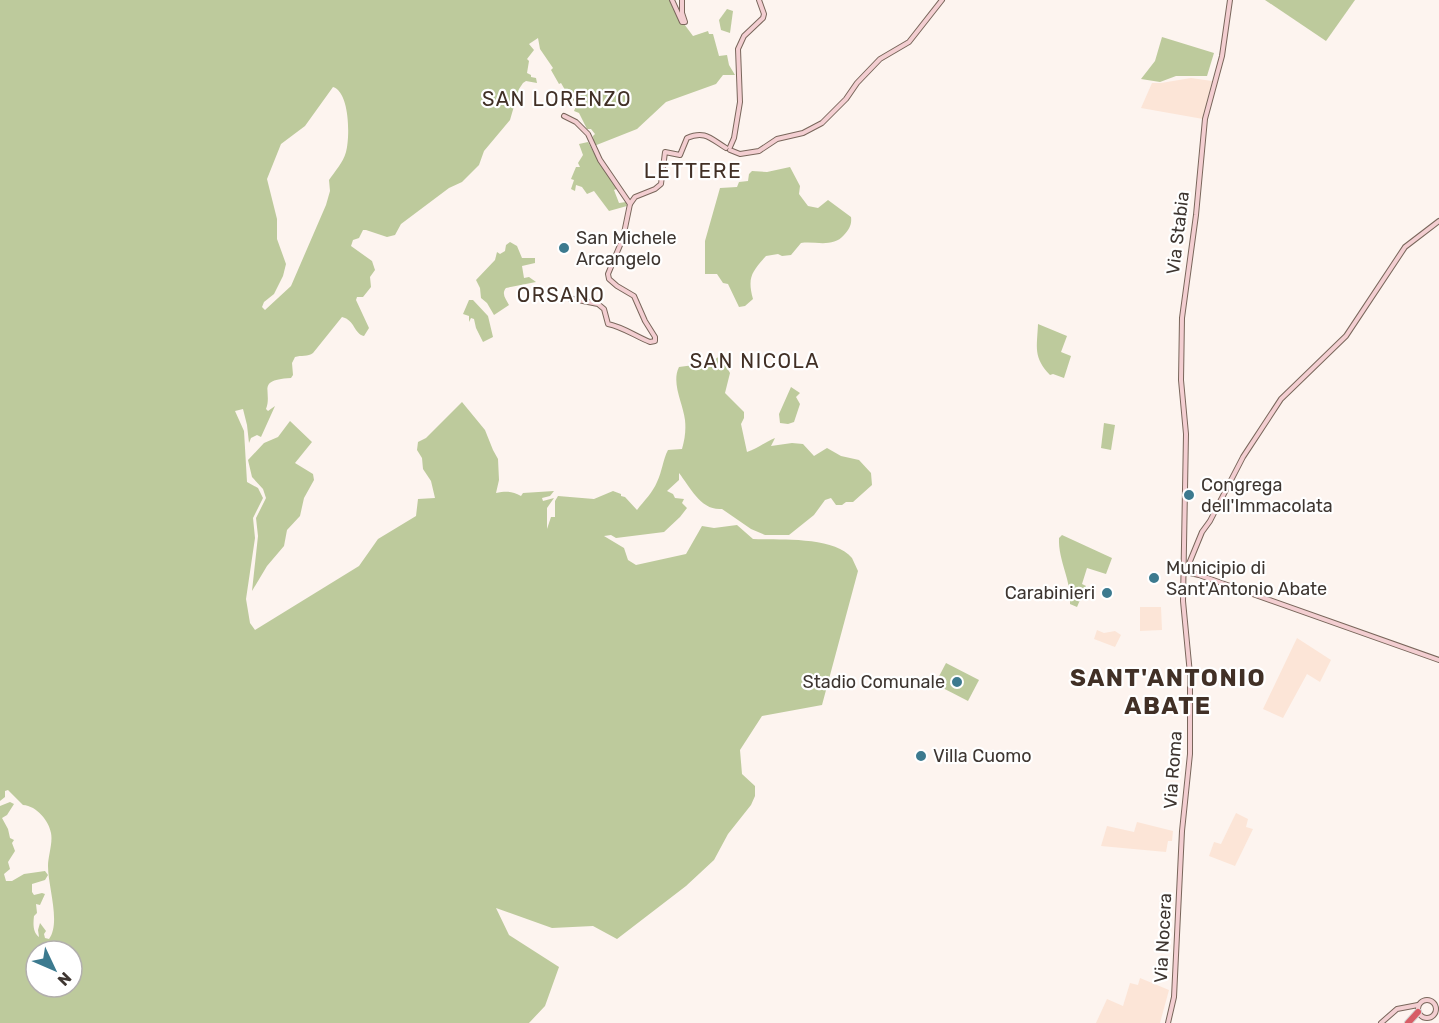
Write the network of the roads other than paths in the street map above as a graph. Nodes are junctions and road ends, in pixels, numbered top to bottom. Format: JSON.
{"nodes":[{"id":1,"x":672,"y":0,"type":"edge"},
{"id":2,"x":682,"y":0,"type":"edge"},
{"id":3,"x":759,"y":0,"type":"edge"},
{"id":4,"x":942,"y":0,"type":"edge"},
{"id":5,"x":1230,"y":0,"type":"edge"},
{"id":6,"x":564,"y":116,"type":"dead end"},
{"id":7,"x":729,"y":149,"type":"junction"},
{"id":8,"x":630,"y":204,"type":"junction"},
{"id":9,"x":1439,"y":221,"type":"edge"},
{"id":10,"x":563,"y":297,"type":"dead end"},
{"id":11,"x":1185,"y":473,"type":"joint"},
{"id":12,"x":1185,"y":572,"type":"junction"},
{"id":13,"x":1439,"y":660,"type":"edge"},
{"id":14,"x":1181,"y":853,"type":"joint"},
{"id":15,"x":1437,"y":1006,"type":"edge"},
{"id":16,"x":1419,"y":1011,"type":"junction"},
{"id":17,"x":1411,"y":1021,"type":"edge"},
{"id":18,"x":1168,"y":1023,"type":"edge"},
{"id":19,"x":1382,"y":1023,"type":"edge"}],
"edges":[{"from":1,"to":2,"type":"street"},
{"from":3,"to":7,"type":"street"},
{"from":4,"to":7,"type":"street"},
{"from":5,"to":11,"type":"street","name":"Via Stabia"},
{"from":6,"to":8,"type":"street"},
{"from":7,"to":8,"type":"street"},
{"from":8,"to":10,"type":"street"},
{"from":9,"to":12,"type":"street"},
{"from":11,"to":12,"type":"street","name":"Via Roma"},
{"from":12,"to":13,"type":"street"},
{"from":12,"to":14,"type":"street","name":"Via Roma"},
{"from":14,"to":18,"type":"street","name":"Via Nocera"},
{"from":15,"to":16,"type":"street"},
{"from":15,"to":16,"type":"street"},
{"from":16,"to":17,"type":"highway"},
{"from":16,"to":19,"type":"street"}]}
